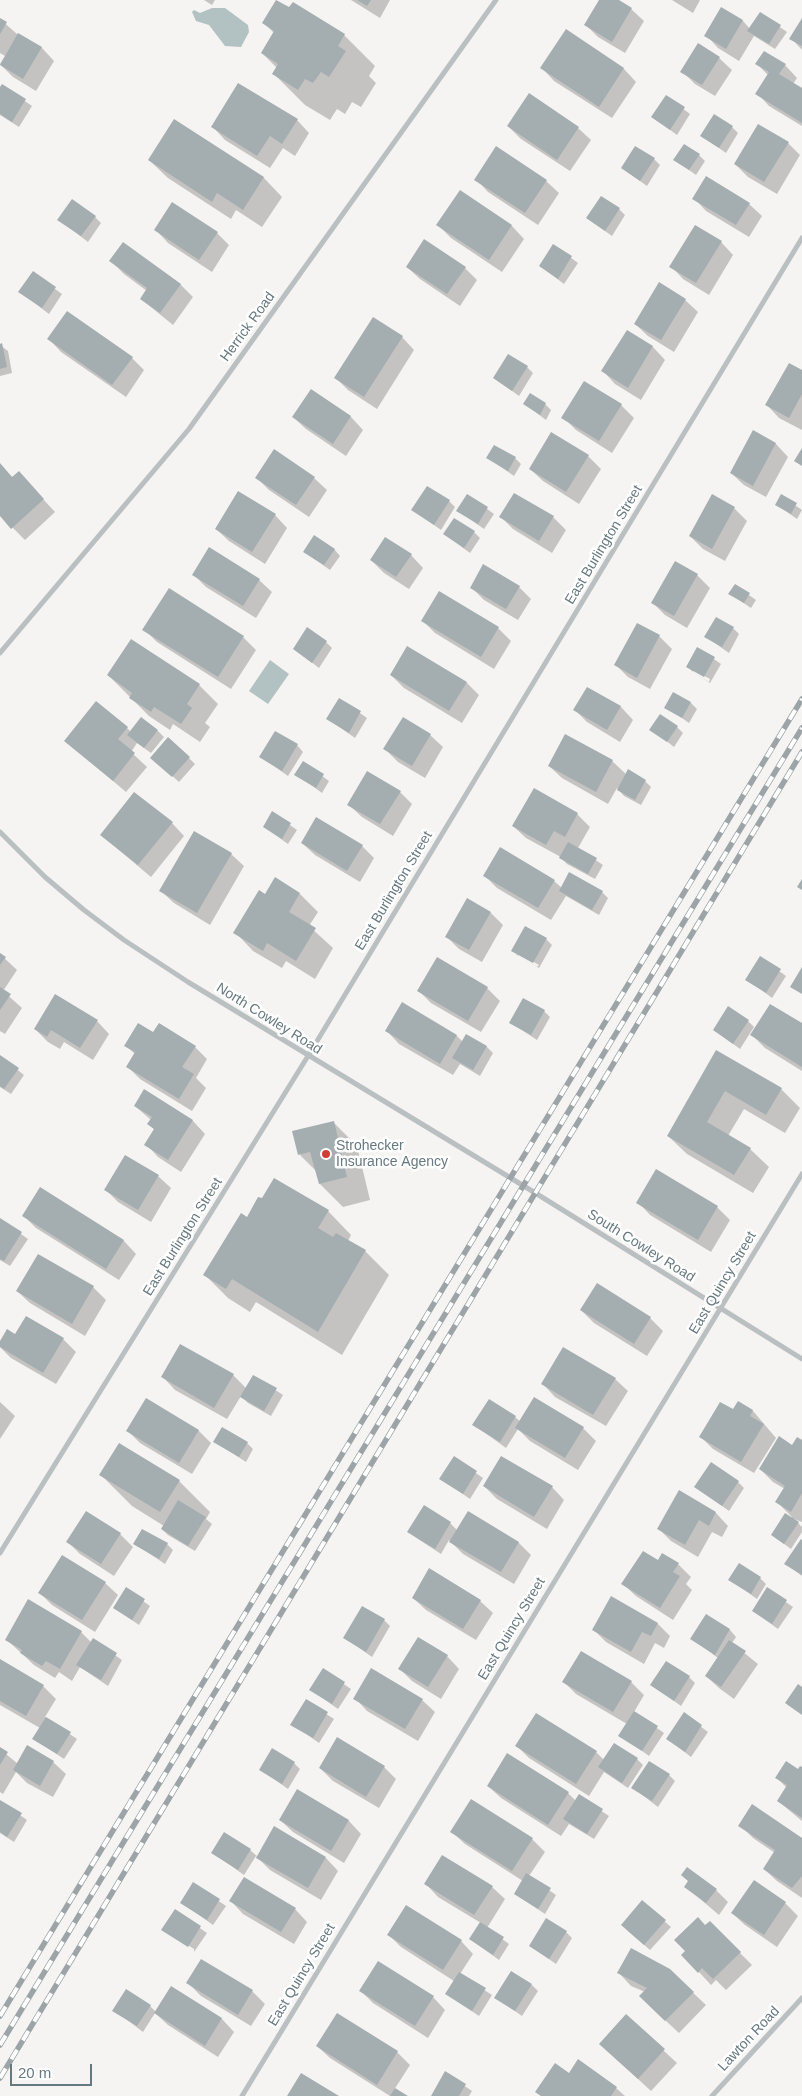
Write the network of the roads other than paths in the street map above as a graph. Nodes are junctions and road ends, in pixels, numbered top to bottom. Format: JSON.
{"nodes":[{"id":1,"x":496,"y":0,"type":"edge"},
{"id":2,"x":802,"y":238,"type":"edge"},
{"id":3,"x":0,"y":653,"type":"edge"},
{"id":4,"x":0,"y":832,"type":"edge"},
{"id":5,"x":308,"y":1056,"type":"junction"},
{"id":6,"x":802,"y":1174,"type":"edge"},
{"id":7,"x":545,"y":1199,"type":"joint"},
{"id":8,"x":721,"y":1308,"type":"junction"},
{"id":9,"x":802,"y":1359,"type":"edge"},
{"id":10,"x":0,"y":1552,"type":"edge"},
{"id":11,"x":802,"y":1998,"type":"edge"},
{"id":12,"x":242,"y":2096,"type":"edge"},
{"id":13,"x":712,"y":2096,"type":"edge"}],
"edges":[{"from":1,"to":3,"type":"street","name":"Herrick Road"},
{"from":2,"to":5,"type":"street","name":"East Burlington Street"},
{"from":4,"to":5,"type":"street","name":"North Cowley Road"},
{"from":5,"to":7,"type":"street","name":"North Cowley Road"},
{"from":5,"to":10,"type":"street","name":"East Burlington Street"},
{"from":6,"to":8,"type":"street","name":"East Quincy Street"},
{"from":7,"to":8,"type":"street","name":"South Cowley Road"},
{"from":8,"to":9,"type":"street","name":"South Cowley Road"},
{"from":8,"to":12,"type":"street","name":"East Quincy Street"},
{"from":11,"to":13,"type":"street","name":"Lawton Road"}]}
